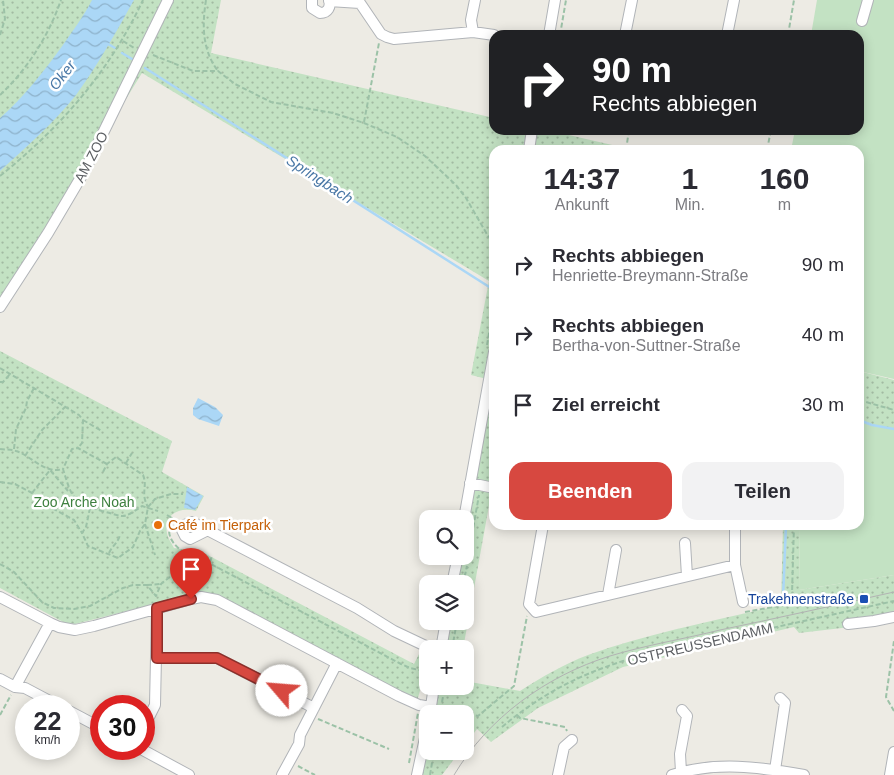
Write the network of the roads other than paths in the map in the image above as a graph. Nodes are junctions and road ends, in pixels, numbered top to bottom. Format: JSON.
{"nodes":[{"id":1,"x":168,"y":0,"type":"edge"},
{"id":2,"x":312,"y":0,"type":"edge"},
{"id":3,"x":329,"y":0,"type":"edge"},
{"id":4,"x":475,"y":0,"type":"edge"},
{"id":5,"x":555,"y":0,"type":"edge"},
{"id":6,"x":632,"y":0,"type":"edge"},
{"id":7,"x":734,"y":0,"type":"edge"},
{"id":8,"x":868,"y":0,"type":"edge"},
{"id":9,"x":360,"y":1,"type":"edge"},
{"id":10,"x":862,"y":22,"type":"dead end"},
{"id":11,"x":550,"y":30,"type":"edge"},
{"id":12,"x":626,"y":30,"type":"edge"},
{"id":13,"x":728,"y":30,"type":"edge"},
{"id":14,"x":473,"y":32,"type":"junction"},
{"id":15,"x":489,"y":34,"type":"edge"},
{"id":16,"x":0,"y":306,"type":"edge"},
{"id":17,"x":489,"y":379,"type":"edge"},
{"id":18,"x":470,"y":483,"type":"junction"},
{"id":19,"x":489,"y":487,"type":"edge"},
{"id":20,"x":466,"y":510,"type":"edge"},
{"id":21,"x":206,"y":530,"type":"dead end"},
{"id":22,"x":542,"y":530,"type":"edge"},
{"id":23,"x":735,"y":530,"type":"edge"},
{"id":24,"x":685,"y":543,"type":"dead end"},
{"id":25,"x":616,"y":550,"type":"dead end"},
{"id":26,"x":735,"y":565,"type":"junction"},
{"id":27,"x":687,"y":576,"type":"junction"},
{"id":28,"x":608,"y":595,"type":"junction"},
{"id":29,"x":0,"y":597,"type":"edge"},
{"id":30,"x":743,"y":602,"type":"road end"},
{"id":31,"x":157,"y":608,"type":"junction"},
{"id":32,"x":894,"y":617,"type":"edge"},
{"id":33,"x":50,"y":623,"type":"junction"},
{"id":34,"x":848,"y":624,"type":"dead end"},
{"id":35,"x":419,"y":643,"type":"edge"},
{"id":36,"x":157,"y":658,"type":"junction"},
{"id":37,"x":337,"y":663,"type":"junction"},
{"id":38,"x":0,"y":679,"type":"edge"},
{"id":39,"x":15,"y":687,"type":"junction"},
{"id":40,"x":38,"y":695,"type":"edge"},
{"id":41,"x":780,"y":698,"type":"dead end"},
{"id":42,"x":419,"y":705,"type":"edge"},
{"id":43,"x":155,"y":707,"type":"edge"},
{"id":44,"x":682,"y":710,"type":"dead end"},
{"id":45,"x":312,"y":712,"type":"junction"},
{"id":46,"x":572,"y":740,"type":"road end"},
{"id":47,"x":894,"y":752,"type":"edge"},
{"id":48,"x":155,"y":757,"type":"edge"},
{"id":49,"x":420,"y":760,"type":"edge"},
{"id":50,"x":774,"y":770,"type":"junction"},
{"id":51,"x":677,"y":774,"type":"edge"},
{"id":52,"x":189,"y":775,"type":"edge"},
{"id":53,"x":282,"y":775,"type":"edge"},
{"id":54,"x":417,"y":775,"type":"edge"},
{"id":55,"x":558,"y":775,"type":"edge"},
{"id":56,"x":804,"y":775,"type":"edge"},
{"id":57,"x":890,"y":775,"type":"edge"}],
"edges":[{"from":1,"to":16,"type":"street","name":"AM ZOO"},
{"from":2,"to":3,"type":"street"},
{"from":3,"to":9,"type":"street"},
{"from":4,"to":14,"type":"street"},
{"from":5,"to":11,"type":"street"},
{"from":6,"to":12,"type":"street"},
{"from":7,"to":13,"type":"street"},
{"from":8,"to":10,"type":"street"},
{"from":9,"to":14,"type":"street"},
{"from":14,"to":15,"type":"street"},
{"from":17,"to":18,"type":"street"},
{"from":18,"to":19,"type":"street"},
{"from":18,"to":20,"type":"street"},
{"from":21,"to":35,"type":"street"},
{"from":22,"to":28,"type":"street"},
{"from":23,"to":26,"type":"street"},
{"from":24,"to":27,"type":"street"},
{"from":25,"to":28,"type":"street"},
{"from":26,"to":27,"type":"street"},
{"from":26,"to":30,"type":"street"},
{"from":27,"to":28,"type":"street"},
{"from":29,"to":33,"type":"street"},
{"from":31,"to":33,"type":"street"},
{"from":31,"to":36,"type":"street"},
{"from":31,"to":37,"type":"street"},
{"from":32,"to":34,"type":"street"},
{"from":33,"to":39,"type":"street"},
{"from":36,"to":43,"type":"street"},
{"from":36,"to":45,"type":"street"},
{"from":37,"to":42,"type":"street"},
{"from":37,"to":45,"type":"street"},
{"from":38,"to":39,"type":"street"},
{"from":39,"to":40,"type":"street"},
{"from":41,"to":50,"type":"street"},
{"from":44,"to":51,"type":"street"},
{"from":45,"to":53,"type":"street"},
{"from":46,"to":55,"type":"street"},
{"from":47,"to":57,"type":"street"},
{"from":48,"to":52,"type":"street"},
{"from":49,"to":54,"type":"street"},
{"from":50,"to":51,"type":"street"},
{"from":50,"to":56,"type":"street"}]}
